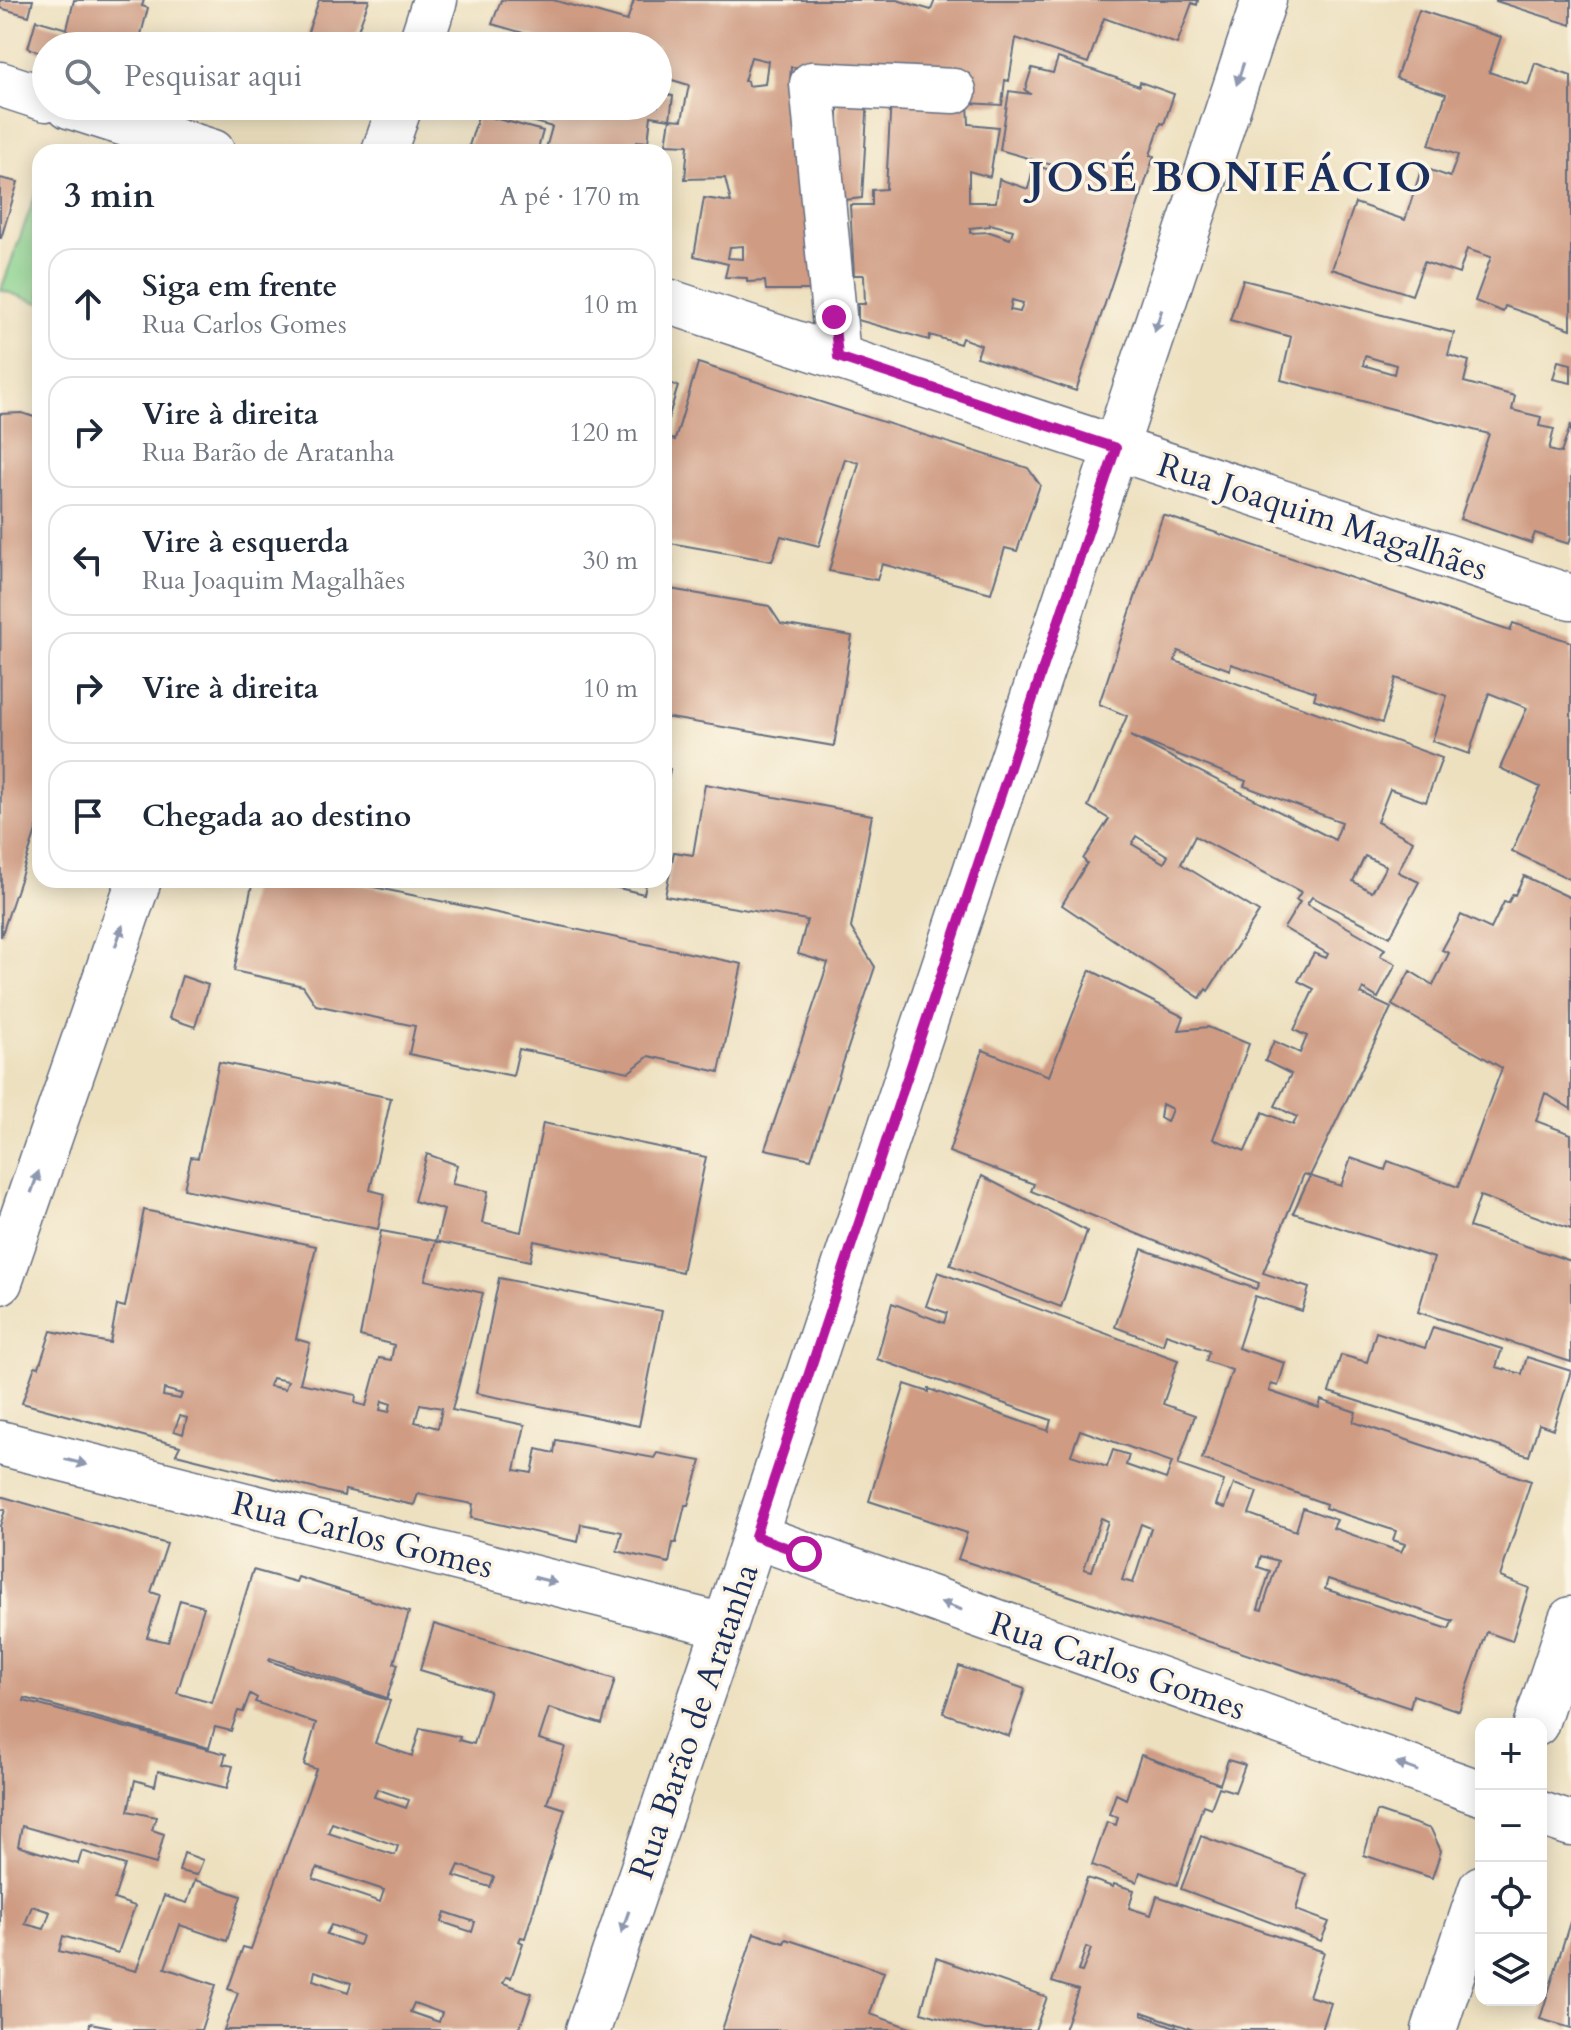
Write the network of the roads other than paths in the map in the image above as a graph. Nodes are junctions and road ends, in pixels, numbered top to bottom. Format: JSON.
{"nodes":[{"id":1,"x":435,"y":0,"type":"edge"},
{"id":2,"x":1264,"y":0,"type":"edge"},
{"id":3,"x":425,"y":32,"type":"edge"},
{"id":4,"x":0,"y":84,"type":"edge"},
{"id":5,"x":954,"y":91,"type":"dead end"},
{"id":6,"x":32,"y":94,"type":"edge"},
{"id":7,"x":113,"y":120,"type":"edge"},
{"id":8,"x":395,"y":120,"type":"edge"},
{"id":9,"x":188,"y":144,"type":"edge"},
{"id":10,"x":387,"y":144,"type":"edge"},
{"id":11,"x":672,"y":303,"type":"edge"},
{"id":12,"x":838,"y":357,"type":"junction"},
{"id":13,"x":1116,"y":448,"type":"junction"},
{"id":14,"x":1571,"y":597,"type":"edge"},
{"id":15,"x":136,"y":888,"type":"edge"},
{"id":16,"x":0,"y":1282,"type":"edge"},
{"id":17,"x":0,"y":1443,"type":"edge"},
{"id":18,"x":755,"y":1536,"type":"junction"},
{"id":19,"x":1571,"y":1619,"type":"edge"},
{"id":20,"x":725,"y":1626,"type":"junction"},
{"id":21,"x":1538,"y":1718,"type":"edge"},
{"id":22,"x":1475,"y":1791,"type":"edge"},
{"id":23,"x":1547,"y":1816,"type":"edge"},
{"id":24,"x":1571,"y":1824,"type":"edge"},
{"id":25,"x":1475,"y":1906,"type":"edge"},
{"id":26,"x":588,"y":2030,"type":"edge"},
{"id":27,"x":1434,"y":2030,"type":"edge"}],
"edges":[{"from":1,"to":3,"type":"street"},
{"from":2,"to":13,"type":"street","name":"Rua Barão de Aratanha","one_way":true},
{"from":4,"to":6,"type":"street"},
{"from":5,"to":12,"type":"street"},
{"from":7,"to":9,"type":"street"},
{"from":8,"to":10,"type":"street"},
{"from":11,"to":12,"type":"street","name":"Rua Joaquim Magalhães"},
{"from":12,"to":13,"type":"street","name":"Rua Joaquim Magalhães"},
{"from":13,"to":14,"type":"street","name":"Rua Joaquim Magalhães"},
{"from":13,"to":18,"type":"street","name":"Rua Barão de Aratanha"},
{"from":16,"to":15,"type":"street","one_way":true},
{"from":17,"to":20,"type":"street","name":"Rua Carlos Gomes","one_way":true},
{"from":18,"to":20,"type":"street","name":"Rua Barão de Aratanha"},
{"from":22,"to":18,"type":"street","name":"Rua Carlos Gomes","one_way":true},
{"from":19,"to":21,"type":"street"},
{"from":20,"to":26,"type":"street","name":"Rua Barão de Aratanha","one_way":true},
{"from":23,"to":24,"type":"street"},
{"from":25,"to":27,"type":"street"}]}
